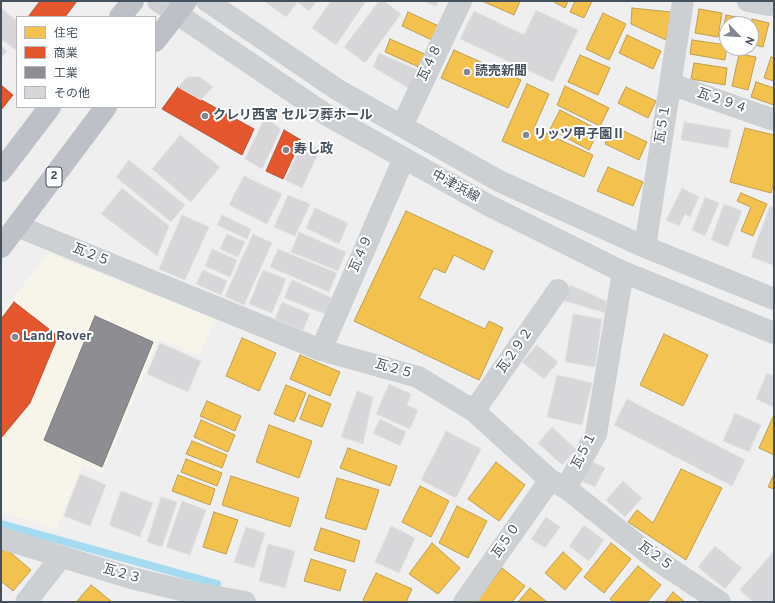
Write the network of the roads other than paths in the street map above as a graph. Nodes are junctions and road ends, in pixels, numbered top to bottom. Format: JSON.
{"nodes":[{"id":1,"x":133,"y":1,"type":"edge"},
{"id":2,"x":158,"y":1,"type":"edge"},
{"id":3,"x":207,"y":1,"type":"edge"},
{"id":4,"x":461,"y":1,"type":"edge"},
{"id":5,"x":683,"y":1,"type":"edge"},
{"id":6,"x":748,"y":1,"type":"edge"},
{"id":7,"x":772,"y":1,"type":"edge"},
{"id":8,"x":181,"y":7,"type":"edge"},
{"id":9,"x":121,"y":16,"type":"edge"},
{"id":10,"x":156,"y":40,"type":"edge"},
{"id":11,"x":671,"y":84,"type":"junction"},
{"id":12,"x":49,"y":108,"type":"edge"},
{"id":13,"x":105,"y":108,"type":"edge"},
{"id":14,"x":774,"y":120,"type":"edge"},
{"id":15,"x":402,"y":126,"type":"junction"},
{"id":16,"x":404,"y":158,"type":"junction"},
{"id":17,"x":1,"y":171,"type":"edge"},
{"id":18,"x":17,"y":226,"type":"junction"},
{"id":19,"x":1,"y":247,"type":"edge"},
{"id":20,"x":645,"y":248,"type":"junction"},
{"id":21,"x":623,"y":272,"type":"junction"},
{"id":22,"x":558,"y":290,"type":"dead end"},
{"id":23,"x":774,"y":299,"type":"edge"},
{"id":24,"x":774,"y":333,"type":"edge"},
{"id":25,"x":321,"y":350,"type":"junction"},
{"id":26,"x":474,"y":411,"type":"junction"},
{"id":27,"x":558,"y":484,"type":"junction"},
{"id":28,"x":1,"y":538,"type":"edge"},
{"id":29,"x":61,"y":557,"type":"junction"},
{"id":30,"x":26,"y":602,"type":"edge"},
{"id":31,"x":244,"y":602,"type":"edge"},
{"id":32,"x":464,"y":602,"type":"edge"},
{"id":33,"x":720,"y":602,"type":"edge"}],
"edges":[{"from":1,"to":9,"type":"highway"},
{"from":2,"to":8,"type":"street","name":"中津浜線"},
{"from":3,"to":15,"type":"street","name":"中津浜線"},
{"from":4,"to":15,"type":"street","name":"瓦４８"},
{"from":5,"to":11,"type":"street","name":"瓦５１"},
{"from":6,"to":7,"type":"street"},
{"from":8,"to":10,"type":"highway"},
{"from":8,"to":16,"type":"street","name":"中津浜線"},
{"from":11,"to":14,"type":"street","name":"瓦２９４"},
{"from":11,"to":20,"type":"street","name":"瓦５１"},
{"from":12,"to":17,"type":"highway"},
{"from":13,"to":18,"type":"highway","number":"2"},
{"from":15,"to":20,"type":"street","name":"中津浜線"},
{"from":16,"to":21,"type":"street","name":"中津浜線"},
{"from":16,"to":25,"type":"street","name":"瓦４９"},
{"from":18,"to":19,"type":"highway","number":"2"},
{"from":18,"to":25,"type":"street","name":"瓦２５"},
{"from":20,"to":23,"type":"street","name":"中津浜線"},
{"from":21,"to":24,"type":"street","name":"中津浜線"},
{"from":21,"to":27,"type":"street","name":"瓦５１"},
{"from":22,"to":26,"type":"street","name":"瓦２９２"},
{"from":25,"to":26,"type":"street","name":"瓦２５"},
{"from":26,"to":27,"type":"street","name":"瓦２５"},
{"from":27,"to":32,"type":"street","name":"瓦５０"},
{"from":27,"to":33,"type":"street","name":"瓦２５"},
{"from":28,"to":29,"type":"street","name":"瓦２３"},
{"from":29,"to":30,"type":"street"},
{"from":29,"to":31,"type":"street","name":"瓦２３"}]}
